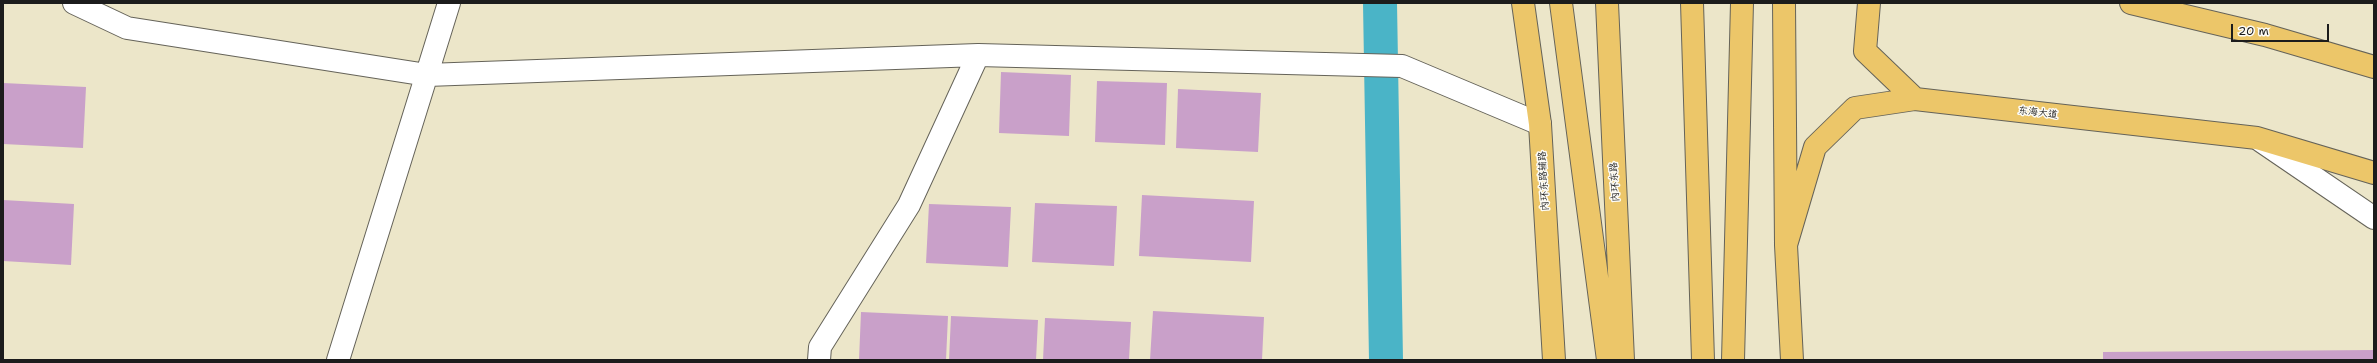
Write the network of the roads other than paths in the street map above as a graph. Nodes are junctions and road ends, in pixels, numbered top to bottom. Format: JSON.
{"nodes":[{"id":1,"x":74,"y":3,"type":"edge"},
{"id":2,"x":449,"y":3,"type":"edge"},
{"id":3,"x":1523,"y":3,"type":"edge"},
{"id":4,"x":1561,"y":3,"type":"edge"},
{"id":5,"x":1607,"y":3,"type":"edge"},
{"id":6,"x":1692,"y":3,"type":"edge"},
{"id":7,"x":1742,"y":3,"type":"edge"},
{"id":8,"x":1784,"y":3,"type":"edge"},
{"id":9,"x":1869,"y":3,"type":"edge"},
{"id":10,"x":2131,"y":3,"type":"edge"},
{"id":11,"x":978,"y":55,"type":"junction"},
{"id":12,"x":2374,"y":67,"type":"edge"},
{"id":13,"x":427,"y":75,"type":"junction"},
{"id":14,"x":1915,"y":99,"type":"junction"},
{"id":15,"x":1540,"y":124,"type":"junction"},
{"id":16,"x":2257,"y":138,"type":"junction"},
{"id":17,"x":2374,"y":173,"type":"edge"},
{"id":18,"x":2374,"y":218,"type":"edge"},
{"id":19,"x":1786,"y":245,"type":"junction"},
{"id":20,"x":338,"y":360,"type":"edge"},
{"id":21,"x":819,"y":360,"type":"edge"},
{"id":22,"x":1554,"y":360,"type":"edge"},
{"id":23,"x":1608,"y":360,"type":"edge"},
{"id":24,"x":1623,"y":360,"type":"edge"},
{"id":25,"x":1703,"y":360,"type":"edge"},
{"id":26,"x":1733,"y":360,"type":"edge"},
{"id":27,"x":1792,"y":360,"type":"edge"}],
"edges":[{"from":1,"to":13,"type":"street"},
{"from":2,"to":13,"type":"street"},
{"from":3,"to":15,"type":"main road","name":"内环东路辅路"},
{"from":4,"to":23,"type":"main road"},
{"from":5,"to":24,"type":"main road","name":"内环东路"},
{"from":6,"to":25,"type":"main road"},
{"from":7,"to":26,"type":"main road"},
{"from":8,"to":19,"type":"main road"},
{"from":9,"to":14,"type":"main road"},
{"from":10,"to":12,"type":"main road"},
{"from":11,"to":13,"type":"street"},
{"from":11,"to":15,"type":"street"},
{"from":11,"to":21,"type":"street"},
{"from":13,"to":20,"type":"street"},
{"from":14,"to":16,"type":"main road","name":"东海大道"},
{"from":14,"to":19,"type":"main road","name":"东海大道"},
{"from":15,"to":22,"type":"main road","name":"内环东路辅路"},
{"from":16,"to":17,"type":"main road","name":"东海大道"},
{"from":16,"to":18,"type":"street"},
{"from":19,"to":27,"type":"main road"}]}
